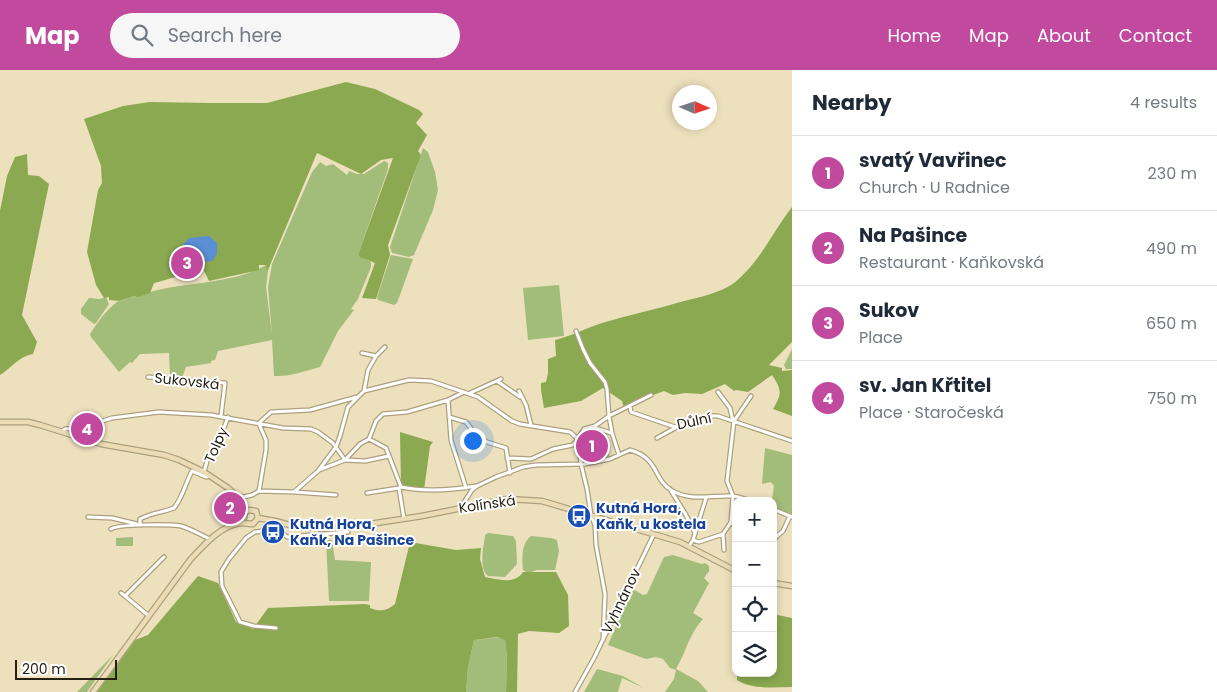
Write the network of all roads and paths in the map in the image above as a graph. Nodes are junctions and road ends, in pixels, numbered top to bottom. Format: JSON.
{"nodes":[{"id":1,"x":576,"y":331,"type":"dead end"},
{"id":2,"x":385,"y":347,"type":"dead end"},
{"id":3,"x":362,"y":353,"type":"dead end"},
{"id":4,"x":376,"y":356,"type":"junction"},
{"id":5,"x":148,"y":377,"type":"dead end"},
{"id":6,"x":501,"y":378,"type":"dead end"},
{"id":7,"x":496,"y":380,"type":"junction"},
{"id":8,"x":452,"y":388,"type":"junction"},
{"id":9,"x":364,"y":391,"type":"junction"},
{"id":10,"x":518,"y":391,"type":"dead end"},
{"id":11,"x":464,"y":392,"type":"junction"},
{"id":12,"x":718,"y":392,"type":"dead end"},
{"id":13,"x":470,"y":393,"type":"junction"},
{"id":14,"x":651,"y":395,"type":"dead end"},
{"id":15,"x":751,"y":396,"type":"dead end"},
{"id":16,"x":357,"y":397,"type":"junction"},
{"id":17,"x":522,"y":398,"type":"junction"},
{"id":18,"x":449,"y":399,"type":"junction"},
{"id":19,"x":345,"y":401,"type":"junction"},
{"id":20,"x":348,"y":407,"type":"junction"},
{"id":21,"x":630,"y":407,"type":"junction"},
{"id":22,"x":221,"y":416,"type":"junction"},
{"id":23,"x":609,"y":416,"type":"junction"},
{"id":24,"x":228,"y":417,"type":"junction"},
{"id":25,"x":449,"y":417,"type":"junction"},
{"id":26,"x":734,"y":421,"type":"junction"},
{"id":27,"x":0,"y":422,"type":"edge"},
{"id":28,"x":259,"y":424,"type":"junction"},
{"id":29,"x":662,"y":424,"type":"junction"},
{"id":30,"x":531,"y":425,"type":"junction"},
{"id":31,"x":592,"y":426,"type":"junction"},
{"id":32,"x":675,"y":428,"type":"junction"},
{"id":33,"x":60,"y":431,"type":"junction"},
{"id":34,"x":612,"y":433,"type":"junction"},
{"id":35,"x":666,"y":433,"type":"junction"},
{"id":36,"x":657,"y":438,"type":"dead end"},
{"id":37,"x":369,"y":439,"type":"junction"},
{"id":38,"x":578,"y":439,"type":"junction"},
{"id":39,"x":792,"y":441,"type":"edge"},
{"id":40,"x":336,"y":447,"type":"junction"},
{"id":41,"x":619,"y":455,"type":"junction"},
{"id":42,"x":389,"y":456,"type":"junction"},
{"id":43,"x":507,"y":458,"type":"junction"},
{"id":44,"x":535,"y":458,"type":"junction"},
{"id":45,"x":345,"y":460,"type":"junction"},
{"id":46,"x":581,"y":464,"type":"junction"},
{"id":47,"x":536,"y":465,"type":"junction"},
{"id":48,"x":318,"y":471,"type":"junction"},
{"id":49,"x":204,"y":472,"type":"junction"},
{"id":50,"x":510,"y":473,"type":"junction"},
{"id":51,"x":210,"y":476,"type":"junction"},
{"id":52,"x":477,"y":486,"type":"junction"},
{"id":53,"x":400,"y":488,"type":"junction"},
{"id":54,"x":466,"y":488,"type":"junction"},
{"id":55,"x":670,"y":489,"type":"junction"},
{"id":56,"x":259,"y":491,"type":"junction"},
{"id":57,"x":294,"y":492,"type":"junction"},
{"id":58,"x":367,"y":493,"type":"dead end"},
{"id":59,"x":336,"y":495,"type":"dead end"},
{"id":60,"x":733,"y":496,"type":"junction"},
{"id":61,"x":737,"y":497,"type":"edge"},
{"id":62,"x":239,"y":498,"type":"junction"},
{"id":63,"x":706,"y":498,"type":"junction"},
{"id":64,"x":461,"y":507,"type":"junction"},
{"id":65,"x":246,"y":509,"type":"junction"},
{"id":66,"x":777,"y":511,"type":"edge"},
{"id":67,"x":591,"y":515,"type":"junction"},
{"id":68,"x":791,"y":516,"type":"edge"},
{"id":69,"x":88,"y":517,"type":"dead end"},
{"id":70,"x":244,"y":518,"type":"junction"},
{"id":71,"x":258,"y":518,"type":"junction"},
{"id":72,"x":404,"y":519,"type":"junction"},
{"id":73,"x":731,"y":522,"type":"joint"},
{"id":74,"x":240,"y":523,"type":"junction"},
{"id":75,"x":248,"y":523,"type":"junction"},
{"id":76,"x":282,"y":523,"type":"junction"},
{"id":77,"x":140,"y":525,"type":"junction"},
{"id":78,"x":111,"y":529,"type":"dead end"},
{"id":79,"x":278,"y":529,"type":"junction"},
{"id":80,"x":255,"y":532,"type":"junction"},
{"id":81,"x":348,"y":532,"type":"dead end"},
{"id":82,"x":695,"y":533,"type":"junction"},
{"id":83,"x":654,"y":534,"type":"junction"},
{"id":84,"x":723,"y":534,"type":"junction"},
{"id":85,"x":777,"y":536,"type":"edge"},
{"id":86,"x":211,"y":539,"type":"junction"},
{"id":87,"x":693,"y":540,"type":"junction"},
{"id":88,"x":689,"y":546,"type":"junction"},
{"id":89,"x":724,"y":550,"type":"dead end"},
{"id":90,"x":164,"y":557,"type":"dead end"},
{"id":91,"x":732,"y":570,"type":"edge"},
{"id":92,"x":777,"y":584,"type":"edge"},
{"id":93,"x":792,"y":586,"type":"edge"},
{"id":94,"x":121,"y":593,"type":"dead end"},
{"id":95,"x":125,"y":596,"type":"junction"},
{"id":96,"x":148,"y":618,"type":"junction"},
{"id":97,"x":276,"y":628,"type":"dead end"},
{"id":98,"x":603,"y":640,"type":"junction"},
{"id":99,"x":93,"y":692,"type":"edge"},
{"id":100,"x":575,"y":692,"type":"edge"}],
"edges":[{"from":1,"to":23,"type":"street"},
{"from":2,"to":4,"type":"street"},
{"from":3,"to":4,"type":"street"},
{"from":4,"to":9,"type":"street"},
{"from":5,"to":22,"type":"street","name":"Sukovská"},
{"from":6,"to":7,"type":"street"},
{"from":7,"to":13,"type":"street"},
{"from":7,"to":17,"type":"street"},
{"from":8,"to":9,"type":"street"},
{"from":8,"to":11,"type":"street"},
{"from":8,"to":18,"type":"street"},
{"from":9,"to":16,"type":"street"},
{"from":10,"to":17,"type":"street"},
{"from":11,"to":13,"type":"street"},
{"from":11,"to":18,"type":"street"},
{"from":12,"to":26,"type":"street"},
{"from":13,"to":30,"type":"street"},
{"from":14,"to":21,"type":"street"},
{"from":15,"to":26,"type":"street"},
{"from":16,"to":19,"type":"street"},
{"from":16,"to":20,"type":"street"},
{"from":17,"to":30,"type":"street"},
{"from":18,"to":25,"type":"street"},
{"from":18,"to":37,"type":"street"},
{"from":19,"to":20,"type":"street"},
{"from":19,"to":28,"type":"street"},
{"from":20,"to":40,"type":"street"},
{"from":21,"to":23,"type":"street"},
{"from":21,"to":29,"type":"street","name":"Důlní"},
{"from":22,"to":24,"type":"street"},
{"from":22,"to":33,"type":"street"},
{"from":23,"to":31,"type":"street"},
{"from":23,"to":34,"type":"street"},
{"from":24,"to":28,"type":"street"},
{"from":24,"to":49,"type":"street","name":"Tolpy"},
{"from":25,"to":43,"type":"street"},
{"from":25,"to":54,"type":"street"},
{"from":26,"to":32,"type":"street","name":"Důlní"},
{"from":26,"to":39,"type":"street","name":"Důlní"},
{"from":26,"to":60,"type":"street"},
{"from":27,"to":33,"type":"street"},
{"from":28,"to":40,"type":"street"},
{"from":28,"to":56,"type":"street"},
{"from":29,"to":32,"type":"street","name":"Důlní"},
{"from":29,"to":35,"type":"street"},
{"from":30,"to":38,"type":"street"},
{"from":31,"to":34,"type":"street"},
{"from":31,"to":38,"type":"street"},
{"from":32,"to":35,"type":"street"},
{"from":33,"to":49,"type":"street"},
{"from":34,"to":41,"type":"street"},
{"from":35,"to":36,"type":"street"},
{"from":37,"to":42,"type":"street"},
{"from":37,"to":45,"type":"street"},
{"from":38,"to":44,"type":"street"},
{"from":38,"to":46,"type":"street","name":"Vyhnánov"},
{"from":40,"to":45,"type":"street"},
{"from":40,"to":48,"type":"street"},
{"from":41,"to":46,"type":"street"},
{"from":41,"to":55,"type":"street"},
{"from":42,"to":45,"type":"street"},
{"from":42,"to":53,"type":"street"},
{"from":43,"to":44,"type":"street"},
{"from":43,"to":50,"type":"street"},
{"from":44,"to":47,"type":"street"},
{"from":45,"to":48,"type":"street"},
{"from":46,"to":47,"type":"street"},
{"from":46,"to":67,"type":"street","name":"Vyhnánov"},
{"from":47,"to":50,"type":"street"},
{"from":48,"to":57,"type":"street"},
{"from":49,"to":51,"type":"street"},
{"from":50,"to":52,"type":"street"},
{"from":51,"to":62,"type":"street"},
{"from":51,"to":77,"type":"street"},
{"from":52,"to":54,"type":"street"},
{"from":52,"to":64,"type":"street"},
{"from":53,"to":54,"type":"street"},
{"from":53,"to":58,"type":"street"},
{"from":53,"to":72,"type":"street"},
{"from":55,"to":63,"type":"street"},
{"from":55,"to":82,"type":"street"},
{"from":56,"to":57,"type":"street"},
{"from":56,"to":62,"type":"street"},
{"from":57,"to":59,"type":"street"},
{"from":60,"to":61,"type":"street"},
{"from":60,"to":63,"type":"street"},
{"from":60,"to":73,"type":"street"},
{"from":62,"to":65,"type":"street"},
{"from":63,"to":82,"type":"street"},
{"from":64,"to":67,"type":"street","name":"Kolínská"},
{"from":64,"to":72,"type":"street","name":"Kolínská"},
{"from":65,"to":70,"type":"street"},
{"from":65,"to":71,"type":"street"},
{"from":66,"to":68,"type":"street"},
{"from":67,"to":83,"type":"street","name":"Kolínská"},
{"from":67,"to":98,"type":"street","name":"Vyhnánov"},
{"from":68,"to":85,"type":"street"},
{"from":69,"to":77,"type":"street"},
{"from":70,"to":74,"type":"street"},
{"from":70,"to":75,"type":"street"},
{"from":71,"to":75,"type":"street"},
{"from":71,"to":76,"type":"street","name":"Kolínská"},
{"from":72,"to":76,"type":"street","name":"Kolínská"},
{"from":73,"to":84,"type":"street"},
{"from":74,"to":75,"type":"street"},
{"from":74,"to":86,"type":"street"},
{"from":75,"to":80,"type":"street"},
{"from":76,"to":79,"type":"street"},
{"from":77,"to":78,"type":"street"},
{"from":77,"to":86,"type":"street"},
{"from":79,"to":80,"type":"street"},
{"from":79,"to":81,"type":"street"},
{"from":80,"to":97,"type":"street"},
{"from":82,"to":87,"type":"street"},
{"from":83,"to":88,"type":"street","name":"Kolínská"},
{"from":83,"to":98,"type":"street","name":"Vyhnánov"},
{"from":84,"to":87,"type":"street"},
{"from":84,"to":89,"type":"street"},
{"from":86,"to":96,"type":"street"},
{"from":87,"to":88,"type":"street"},
{"from":88,"to":91,"type":"street","name":"Kolínská"},
{"from":90,"to":95,"type":"street"},
{"from":92,"to":93,"type":"street"},
{"from":94,"to":95,"type":"street"},
{"from":95,"to":96,"type":"street"},
{"from":96,"to":99,"type":"street"},
{"from":98,"to":100,"type":"street"}]}
